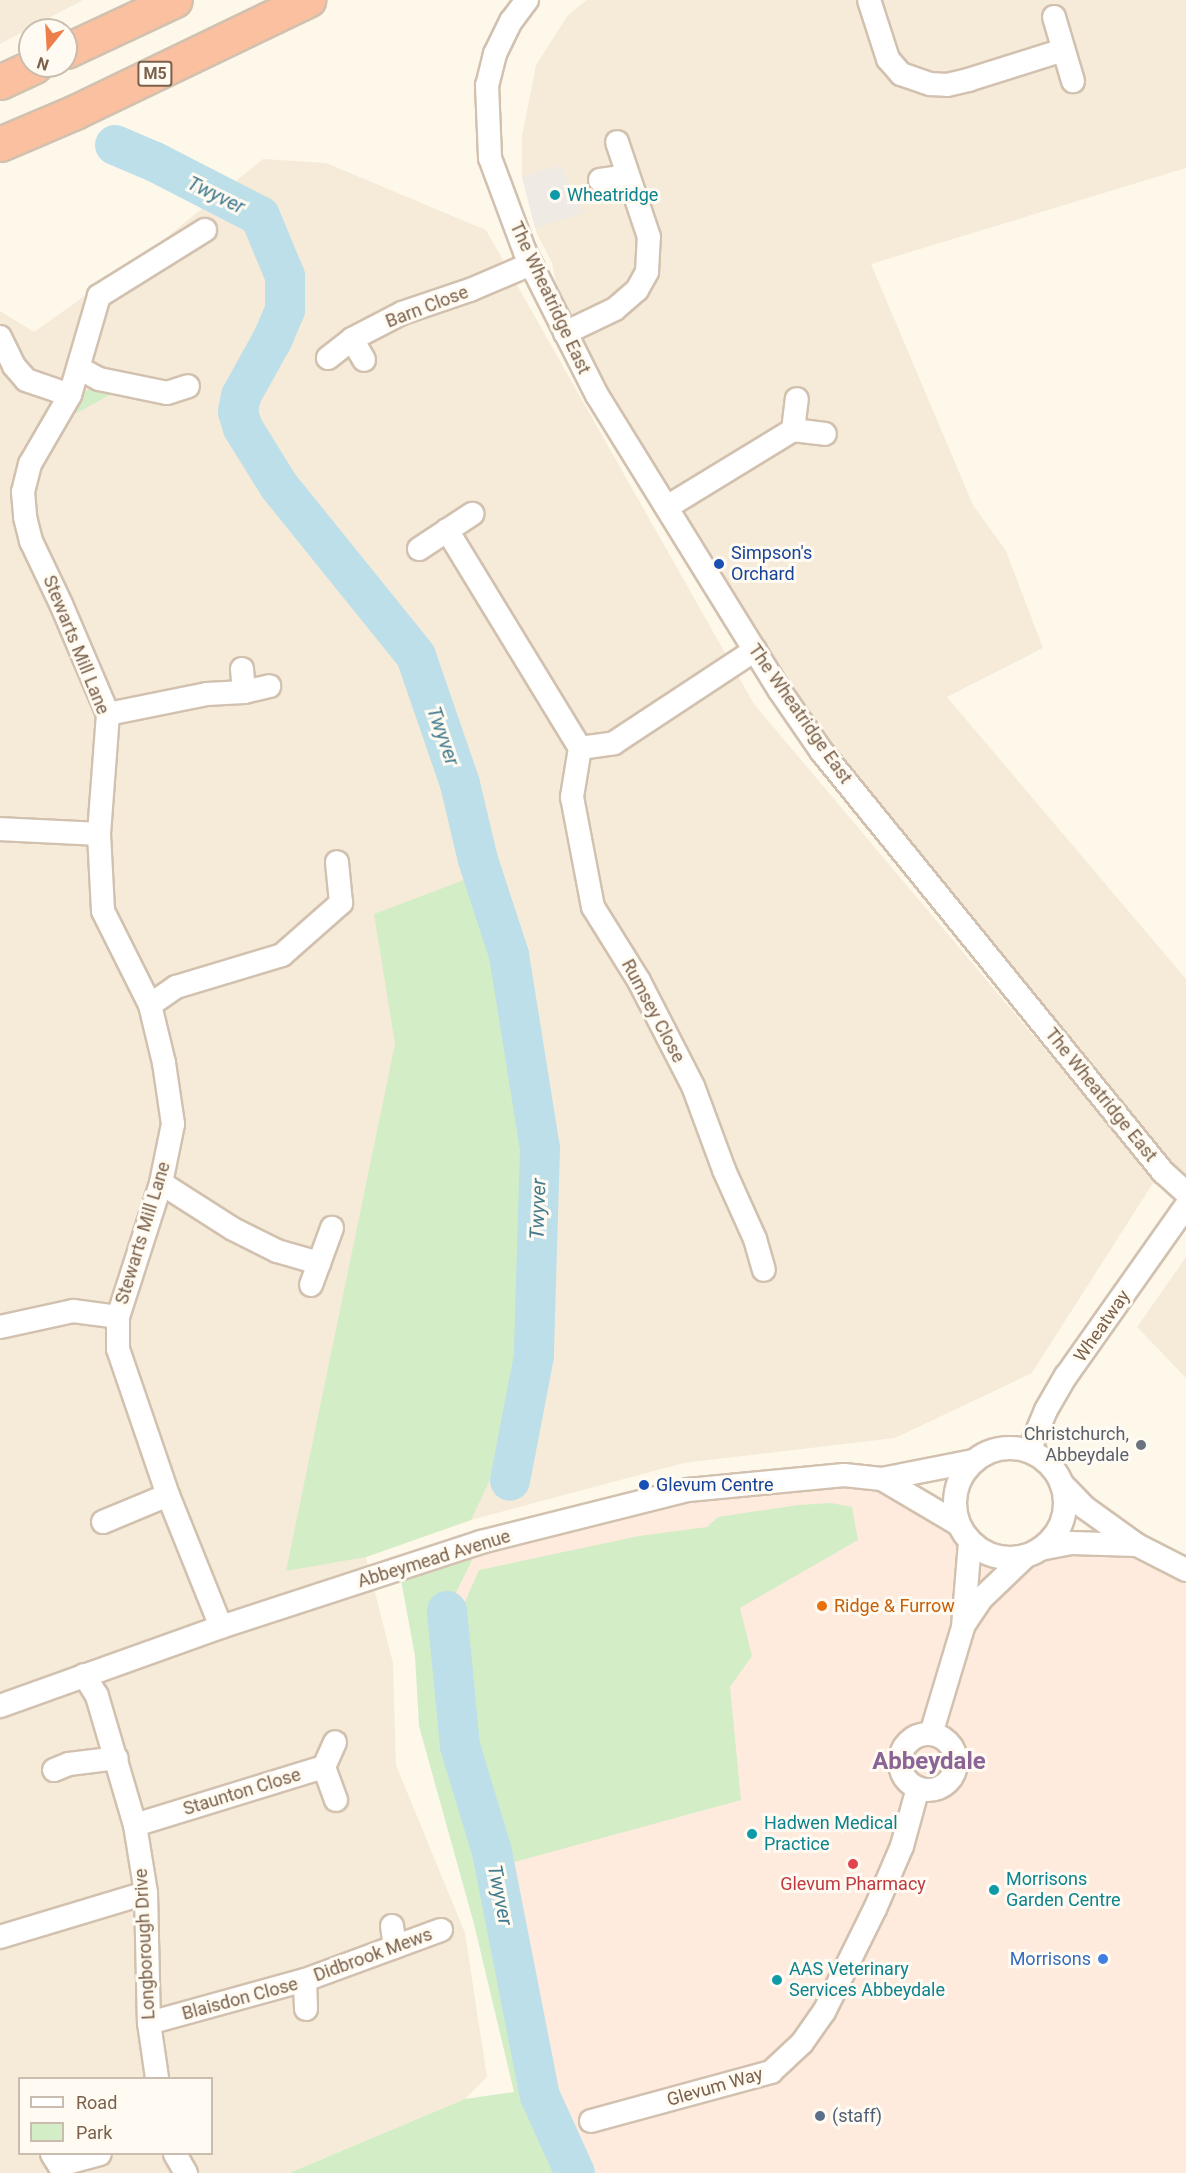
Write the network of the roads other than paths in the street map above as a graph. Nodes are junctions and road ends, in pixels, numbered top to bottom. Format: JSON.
{"nodes":[{"id":1,"x":175,"y":0,"type":"edge"},
{"id":2,"x":308,"y":0,"type":"edge"},
{"id":3,"x":526,"y":0,"type":"edge"},
{"id":4,"x":869,"y":0,"type":"edge"},
{"id":5,"x":1054,"y":17,"type":"dead end"},
{"id":6,"x":78,"y":45,"type":"edge"},
{"id":7,"x":1064,"y":50,"type":"junction"},
{"id":8,"x":18,"y":74,"type":"edge"},
{"id":9,"x":1073,"y":81,"type":"dead end"},
{"id":10,"x":0,"y":82,"type":"edge"},
{"id":11,"x":617,"y":142,"type":"dead end"},
{"id":12,"x":0,"y":144,"type":"edge"},
{"id":13,"x":627,"y":176,"type":"junction"},
{"id":14,"x":600,"y":180,"type":"dead end"},
{"id":15,"x":205,"y":230,"type":"dead end"},
{"id":16,"x":531,"y":264,"type":"junction"},
{"id":17,"x":565,"y":333,"type":"junction"},
{"id":18,"x":0,"y":337,"type":"edge"},
{"id":19,"x":352,"y":339,"type":"junction"},
{"id":20,"x":328,"y":358,"type":"dead end"},
{"id":21,"x":364,"y":360,"type":"dead end"},
{"id":22,"x":79,"y":368,"type":"junction"},
{"id":23,"x":188,"y":386,"type":"dead end"},
{"id":24,"x":70,"y":395,"type":"junction"},
{"id":25,"x":797,"y":399,"type":"dead end"},
{"id":26,"x":793,"y":430,"type":"junction"},
{"id":27,"x":825,"y":434,"type":"dead end"},
{"id":28,"x":667,"y":507,"type":"junction"},
{"id":29,"x":472,"y":514,"type":"dead end"},
{"id":30,"x":447,"y":530,"type":"junction"},
{"id":31,"x":419,"y":549,"type":"dead end"},
{"id":32,"x":755,"y":650,"type":"junction"},
{"id":33,"x":242,"y":669,"type":"dead end"},
{"id":34,"x":269,"y":686,"type":"dead end"},
{"id":35,"x":244,"y":692,"type":"junction"},
{"id":36,"x":108,"y":714,"type":"junction"},
{"id":37,"x":580,"y":748,"type":"junction"},
{"id":38,"x":0,"y":829,"type":"edge"},
{"id":39,"x":99,"y":834,"type":"junction"},
{"id":40,"x":337,"y":862,"type":"dead end"},
{"id":41,"x":150,"y":1005,"type":"junction"},
{"id":42,"x":161,"y":1183,"type":"junction"},
{"id":43,"x":1186,"y":1193,"type":"edge"},
{"id":44,"x":1186,"y":1206,"type":"edge"},
{"id":45,"x":332,"y":1228,"type":"dead end"},
{"id":46,"x":318,"y":1263,"type":"junction"},
{"id":47,"x":764,"y":1270,"type":"dead end"},
{"id":48,"x":311,"y":1284,"type":"dead end"},
{"id":49,"x":118,"y":1317,"type":"junction"},
{"id":50,"x":0,"y":1327,"type":"edge"},
{"id":51,"x":1029,"y":1451,"type":"junction"},
{"id":52,"x":974,"y":1461,"type":"junction"},
{"id":53,"x":882,"y":1479,"type":"junction"},
{"id":54,"x":1061,"y":1483,"type":"junction"},
{"id":55,"x":168,"y":1495,"type":"junction"},
{"id":56,"x":103,"y":1522,"type":"dead end"},
{"id":57,"x":964,"y":1533,"type":"junction"},
{"id":58,"x":1137,"y":1545,"type":"junction"},
{"id":59,"x":1033,"y":1553,"type":"junction"},
{"id":60,"x":1186,"y":1570,"type":"edge"},
{"id":61,"x":221,"y":1627,"type":"junction"},
{"id":62,"x":963,"y":1627,"type":"junction"},
{"id":63,"x":84,"y":1675,"type":"junction"},
{"id":64,"x":0,"y":1706,"type":"edge"},
{"id":65,"x":932,"y":1734,"type":"junction"},
{"id":66,"x":335,"y":1742,"type":"dead end"},
{"id":67,"x":117,"y":1758,"type":"junction"},
{"id":68,"x":63,"y":1760,"type":"dead end"},
{"id":69,"x":324,"y":1767,"type":"junction"},
{"id":70,"x":918,"y":1788,"type":"junction"},
{"id":71,"x":336,"y":1800,"type":"dead end"},
{"id":72,"x":135,"y":1825,"type":"junction"},
{"id":73,"x":146,"y":1893,"type":"junction"},
{"id":74,"x":441,"y":1930,"type":"dead end"},
{"id":75,"x":0,"y":1937,"type":"edge"},
{"id":76,"x":305,"y":1980,"type":"junction"},
{"id":77,"x":306,"y":2010,"type":"dead end"},
{"id":78,"x":149,"y":2023,"type":"junction"},
{"id":79,"x":157,"y":2077,"type":"edge"},
{"id":80,"x":591,"y":2121,"type":"dead end"},
{"id":81,"x":53,"y":2155,"type":"edge"},
{"id":82,"x":91,"y":2155,"type":"edge"},
{"id":83,"x":176,"y":2155,"type":"edge"},
{"id":84,"x":74,"y":2157,"type":"edge"},
{"id":85,"x":186,"y":2173,"type":"edge"}],
"edges":[{"from":1,"to":6,"type":"highway"},
{"from":2,"to":12,"type":"highway","number":"M5"},
{"from":3,"to":16,"type":"street","name":"The Wheatridge East"},
{"from":4,"to":7,"type":"street"},
{"from":5,"to":7,"type":"street"},
{"from":7,"to":9,"type":"street"},
{"from":8,"to":10,"type":"highway"},
{"from":11,"to":13,"type":"street"},
{"from":13,"to":14,"type":"street"},
{"from":13,"to":17,"type":"street"},
{"from":15,"to":22,"type":"street","name":"Stewarts Mill Lane"},
{"from":16,"to":17,"type":"street","name":"The Wheatridge East"},
{"from":16,"to":19,"type":"street","name":"Barn Close"},
{"from":17,"to":28,"type":"street","name":"The Wheatridge East"},
{"from":18,"to":24,"type":"street"},
{"from":19,"to":20,"type":"street","name":"Barn Close"},
{"from":19,"to":21,"type":"street"},
{"from":22,"to":23,"type":"street"},
{"from":22,"to":24,"type":"street","name":"Stewarts Mill Lane"},
{"from":24,"to":36,"type":"street","name":"Stewarts Mill Lane"},
{"from":25,"to":26,"type":"street"},
{"from":26,"to":27,"type":"street"},
{"from":26,"to":28,"type":"street"},
{"from":28,"to":32,"type":"street","name":"The Wheatridge East"},
{"from":29,"to":30,"type":"street"},
{"from":30,"to":31,"type":"street"},
{"from":30,"to":37,"type":"street"},
{"from":32,"to":37,"type":"street"},
{"from":32,"to":43,"type":"street","name":"The Wheatridge East"},
{"from":33,"to":35,"type":"street"},
{"from":34,"to":35,"type":"street"},
{"from":35,"to":36,"type":"street"},
{"from":36,"to":39,"type":"street","name":"Stewarts Mill Lane"},
{"from":37,"to":47,"type":"street","name":"Rumsey Close"},
{"from":38,"to":39,"type":"street"},
{"from":39,"to":41,"type":"street","name":"Stewarts Mill Lane"},
{"from":40,"to":41,"type":"street"},
{"from":41,"to":42,"type":"street","name":"Stewarts Mill Lane"},
{"from":42,"to":46,"type":"street"},
{"from":42,"to":49,"type":"street","name":"Stewarts Mill Lane"},
{"from":44,"to":51,"type":"street","name":"Wheatway"},
{"from":45,"to":46,"type":"street"},
{"from":46,"to":48,"type":"street"},
{"from":49,"to":50,"type":"street"},
{"from":49,"to":55,"type":"street","name":"Stewarts Mill Lane"},
{"from":51,"to":52,"type":"street"},
{"from":51,"to":54,"type":"street"},
{"from":52,"to":53,"type":"street","name":"Abbeymead Avenue"},
{"from":52,"to":57,"type":"street"},
{"from":53,"to":57,"type":"street","name":"Abbeymead Avenue"},
{"from":53,"to":61,"type":"street","name":"Abbeymead Avenue"},
{"from":54,"to":58,"type":"street"},
{"from":54,"to":59,"type":"street"},
{"from":55,"to":56,"type":"street"},
{"from":55,"to":61,"type":"street","name":"Stewarts Mill Lane"},
{"from":57,"to":59,"type":"street"},
{"from":57,"to":62,"type":"street"},
{"from":58,"to":59,"type":"street"},
{"from":58,"to":60,"type":"street"},
{"from":59,"to":62,"type":"street"},
{"from":61,"to":63,"type":"street","name":"Abbeymead Avenue"},
{"from":62,"to":65,"type":"street"},
{"from":63,"to":64,"type":"street","name":"Abbeymead Avenue"},
{"from":63,"to":67,"type":"street","name":"Longborough Drive"},
{"from":65,"to":70,"type":"street"},
{"from":65,"to":70,"type":"street"},
{"from":66,"to":69,"type":"street","name":"Staunton Close"},
{"from":67,"to":68,"type":"street"},
{"from":67,"to":72,"type":"street","name":"Longborough Drive"},
{"from":69,"to":71,"type":"street"},
{"from":69,"to":72,"type":"street","name":"Staunton Close"},
{"from":70,"to":80,"type":"street","name":"Glevum Way"},
{"from":72,"to":73,"type":"street","name":"Longborough Drive"},
{"from":73,"to":75,"type":"street"},
{"from":73,"to":78,"type":"street","name":"Longborough Drive"},
{"from":74,"to":76,"type":"street","name":"Didbrook Mews"},
{"from":76,"to":77,"type":"street","name":"Blaisdon Close"},
{"from":76,"to":78,"type":"street","name":"Blaisdon Close"},
{"from":78,"to":79,"type":"street","name":"Longborough Drive"},
{"from":81,"to":84,"type":"street"},
{"from":82,"to":84,"type":"street"},
{"from":83,"to":85,"type":"street"}]}
